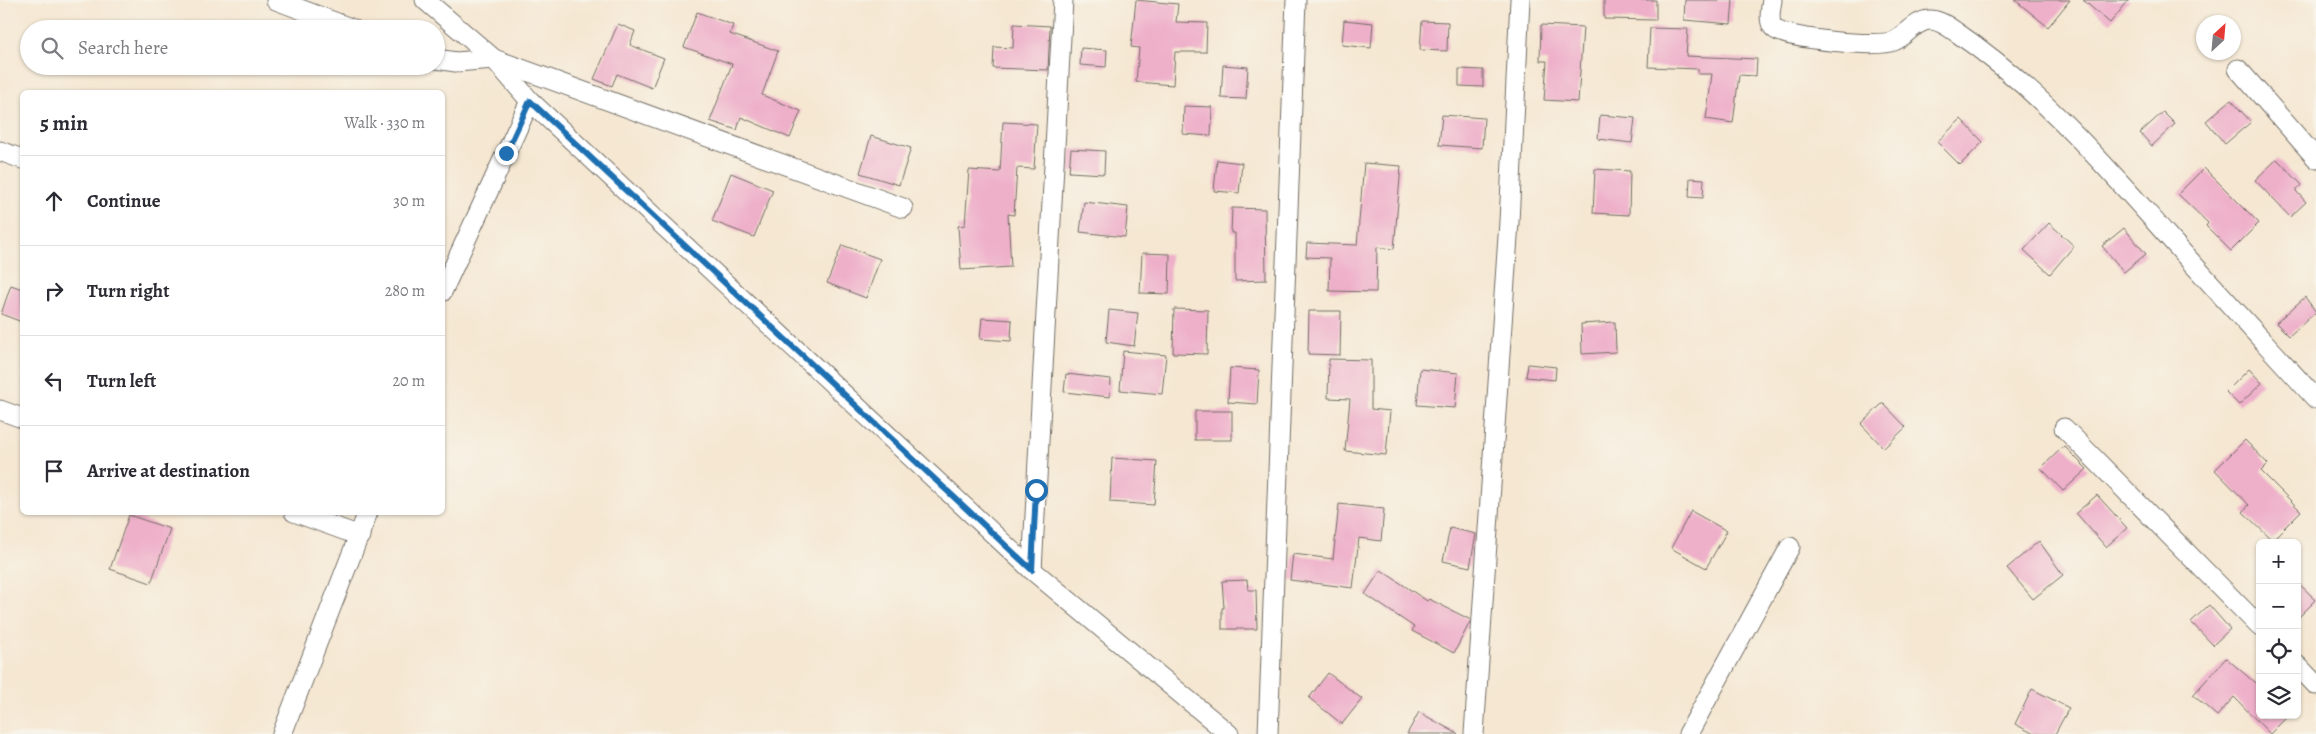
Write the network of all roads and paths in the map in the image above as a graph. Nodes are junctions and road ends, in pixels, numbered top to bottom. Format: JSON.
{"nodes":[{"id":1,"x":276,"y":0,"type":"edge"},
{"id":2,"x":425,"y":0,"type":"edge"},
{"id":3,"x":1063,"y":0,"type":"edge"},
{"id":4,"x":1296,"y":0,"type":"edge"},
{"id":5,"x":1520,"y":0,"type":"edge"},
{"id":6,"x":1772,"y":0,"type":"edge"},
{"id":7,"x":329,"y":20,"type":"edge"},
{"id":8,"x":494,"y":59,"type":"junction"},
{"id":9,"x":445,"y":60,"type":"edge"},
{"id":10,"x":2238,"y":69,"type":"dead end"},
{"id":11,"x":530,"y":101,"type":"junction"},
{"id":12,"x":0,"y":151,"type":"edge"},
{"id":13,"x":20,"y":158,"type":"edge"},
{"id":14,"x":2316,"y":158,"type":"edge"},
{"id":15,"x":903,"y":208,"type":"dead end"},
{"id":16,"x":445,"y":285,"type":"edge"},
{"id":17,"x":2316,"y":399,"type":"edge"},
{"id":18,"x":0,"y":410,"type":"edge"},
{"id":19,"x":20,"y":417,"type":"edge"},
{"id":20,"x":2064,"y":428,"type":"dead end"},
{"id":21,"x":302,"y":515,"type":"edge"},
{"id":22,"x":367,"y":515,"type":"edge"},
{"id":23,"x":360,"y":536,"type":"junction"},
{"id":24,"x":1790,"y":547,"type":"dead end"},
{"id":25,"x":1032,"y":570,"type":"junction"},
{"id":26,"x":2256,"y":623,"type":"edge"},
{"id":27,"x":2301,"y":669,"type":"edge"},
{"id":28,"x":2316,"y":685,"type":"edge"},
{"id":29,"x":282,"y":734,"type":"edge"},
{"id":30,"x":1229,"y":734,"type":"edge"},
{"id":31,"x":1268,"y":734,"type":"edge"},
{"id":32,"x":1474,"y":734,"type":"edge"},
{"id":33,"x":1688,"y":734,"type":"edge"}],
"edges":[{"from":1,"to":7,"type":"street"},
{"from":2,"to":8,"type":"street"},
{"from":3,"to":25,"type":"street"},
{"from":4,"to":31,"type":"street"},
{"from":5,"to":32,"type":"street"},
{"from":6,"to":17,"type":"street"},
{"from":8,"to":9,"type":"street"},
{"from":8,"to":11,"type":"street"},
{"from":8,"to":15,"type":"street"},
{"from":10,"to":14,"type":"street"},
{"from":11,"to":16,"type":"street"},
{"from":11,"to":25,"type":"street"},
{"from":12,"to":13,"type":"street"},
{"from":18,"to":19,"type":"street"},
{"from":20,"to":26,"type":"street"},
{"from":21,"to":23,"type":"street"},
{"from":22,"to":23,"type":"street"},
{"from":23,"to":29,"type":"street"},
{"from":24,"to":33,"type":"street"},
{"from":25,"to":30,"type":"street"},
{"from":27,"to":28,"type":"street"}]}
